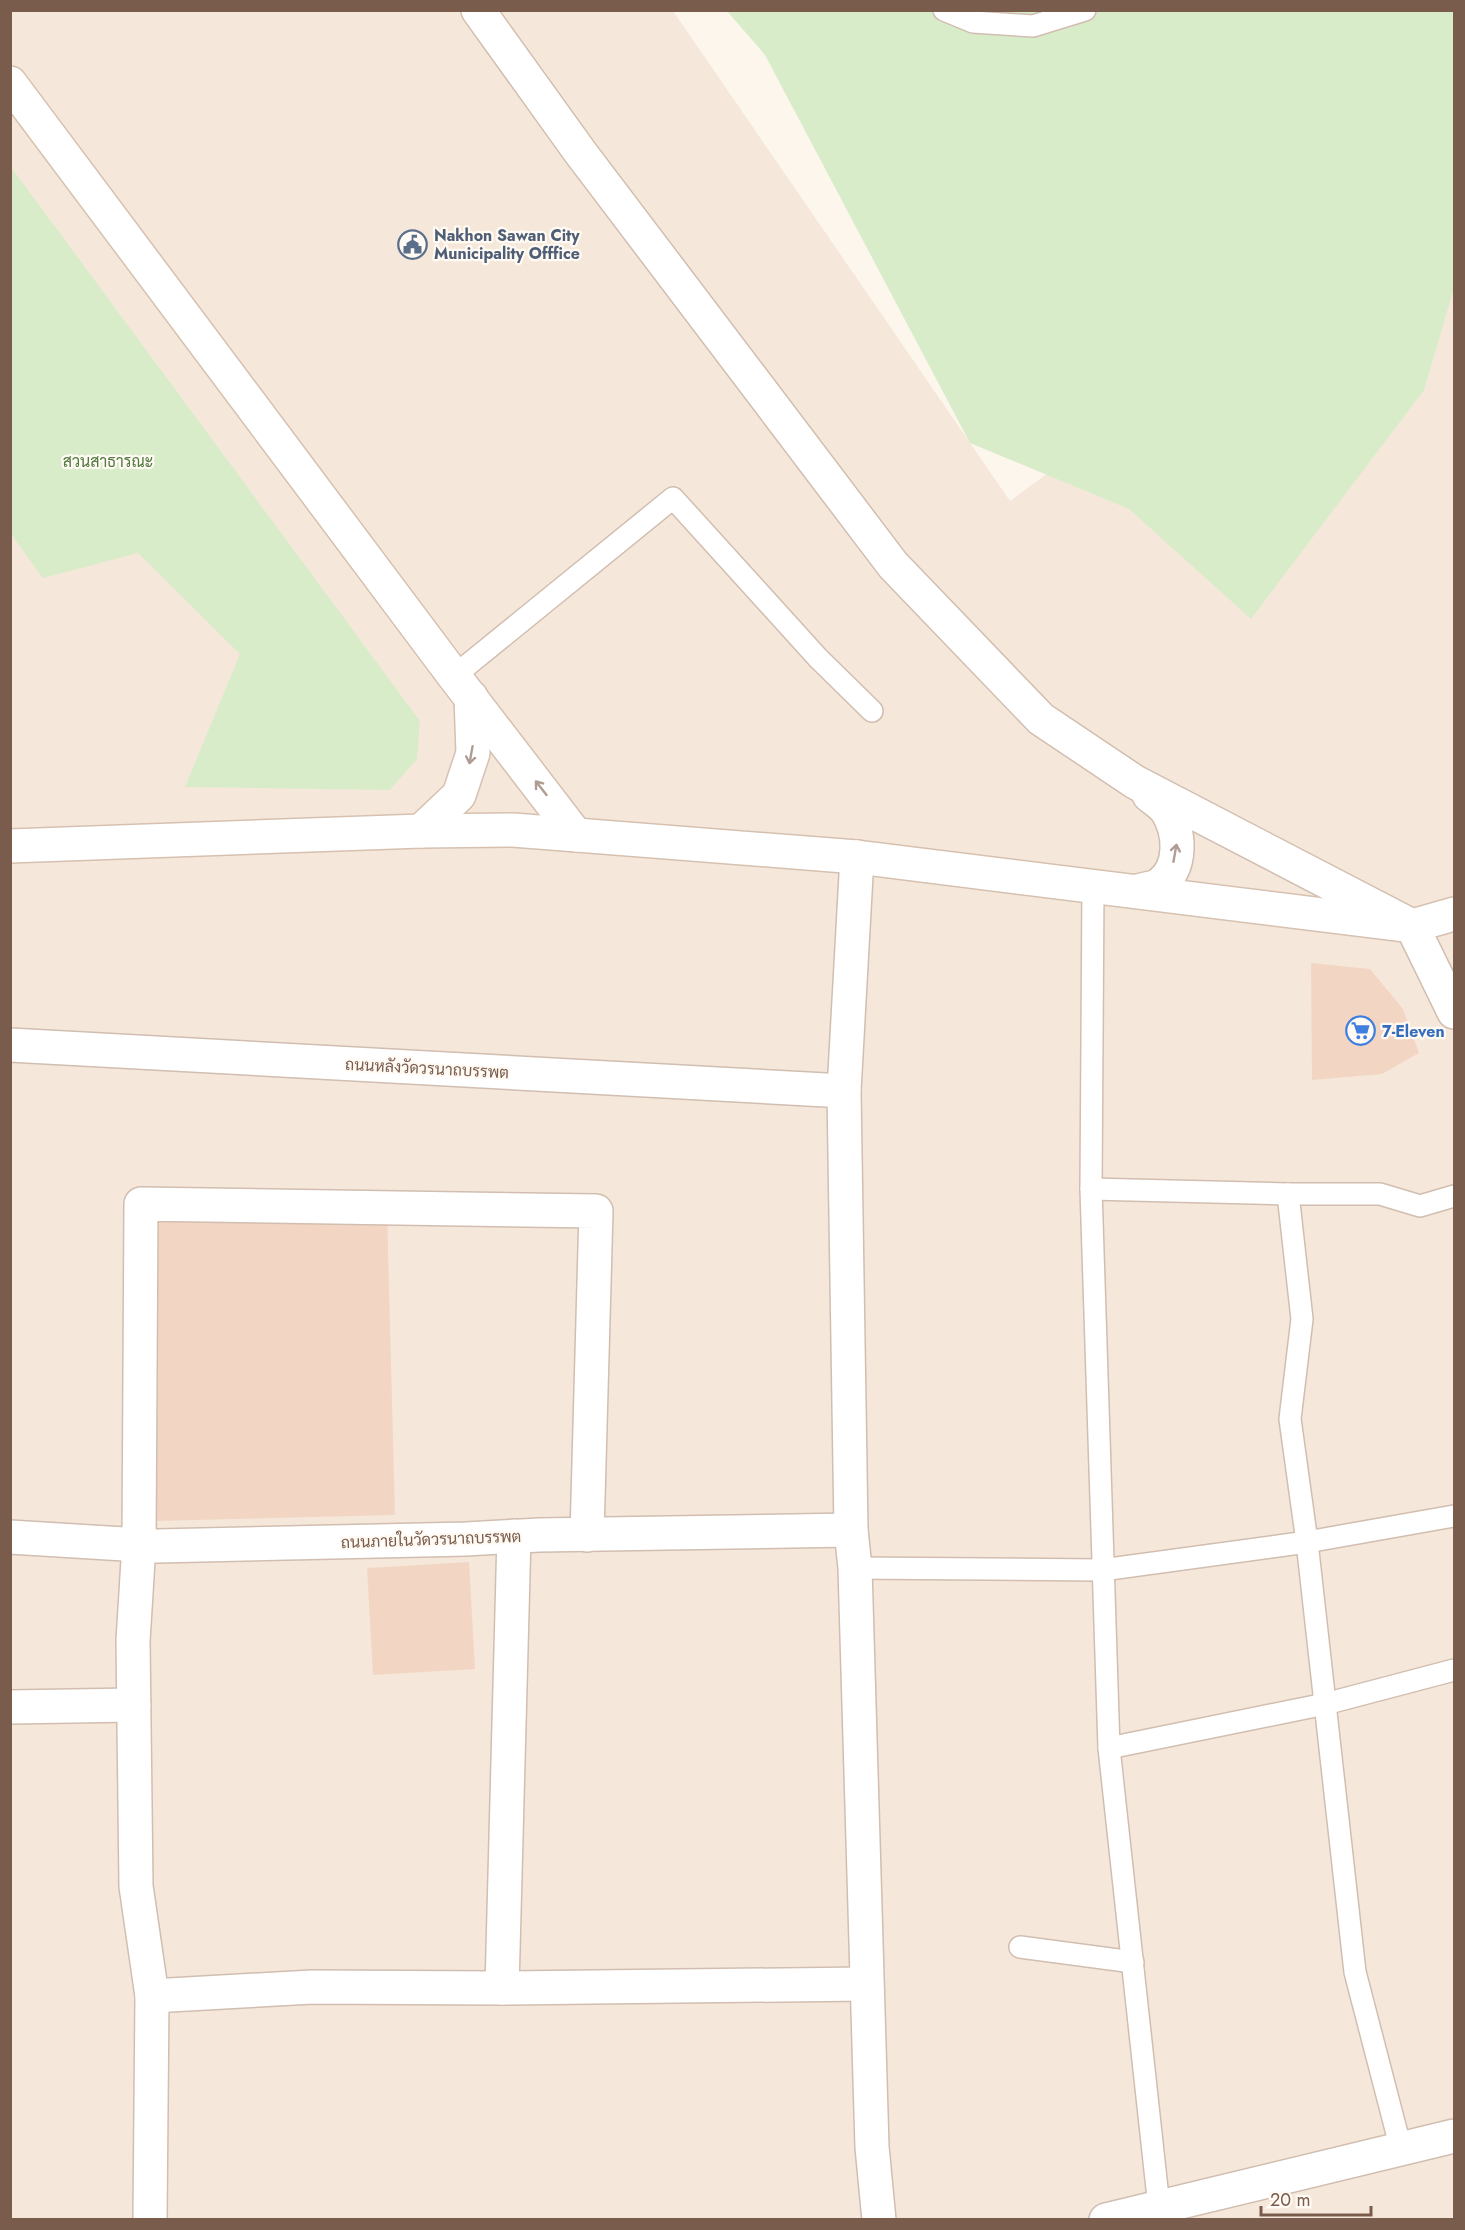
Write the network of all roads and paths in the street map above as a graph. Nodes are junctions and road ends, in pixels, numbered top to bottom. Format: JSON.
{"nodes":[{"id":1,"x":478,"y":10,"type":"edge"},
{"id":2,"x":944,"y":10,"type":"edge"},
{"id":3,"x":1085,"y":10,"type":"edge"},
{"id":4,"x":10,"y":83,"type":"edge"},
{"id":5,"x":462,"y":686,"type":"junction"},
{"id":6,"x":873,"y":711,"type":"dead end"},
{"id":7,"x":1135,"y":782,"type":"junction"},
{"id":8,"x":420,"y":831,"type":"junction"},
{"id":9,"x":576,"y":835,"type":"junction"},
{"id":10,"x":10,"y":846,"type":"edge"},
{"id":11,"x":857,"y":857,"type":"junction"},
{"id":12,"x":1093,"y":888,"type":"junction"},
{"id":13,"x":1138,"y":891,"type":"junction"},
{"id":14,"x":1455,"y":914,"type":"edge"},
{"id":15,"x":1412,"y":926,"type":"junction"},
{"id":16,"x":1455,"y":1011,"type":"edge"},
{"id":17,"x":10,"y":1046,"type":"edge"},
{"id":18,"x":844,"y":1091,"type":"junction"},
{"id":19,"x":1091,"y":1189,"type":"junction"},
{"id":20,"x":1288,"y":1194,"type":"junction"},
{"id":21,"x":1455,"y":1196,"type":"edge"},
{"id":22,"x":1455,"y":1516,"type":"edge"},
{"id":23,"x":851,"y":1530,"type":"junction"},
{"id":24,"x":587,"y":1535,"type":"junction"},
{"id":25,"x":10,"y":1536,"type":"edge"},
{"id":26,"x":514,"y":1536,"type":"junction"},
{"id":27,"x":1307,"y":1542,"type":"junction"},
{"id":28,"x":139,"y":1544,"type":"junction"},
{"id":29,"x":855,"y":1568,"type":"junction"},
{"id":30,"x":1102,"y":1570,"type":"junction"},
{"id":31,"x":1455,"y":1670,"type":"edge"},
{"id":32,"x":1324,"y":1704,"type":"junction"},
{"id":33,"x":134,"y":1705,"type":"junction"},
{"id":34,"x":10,"y":1707,"type":"edge"},
{"id":35,"x":1109,"y":1748,"type":"junction"},
{"id":36,"x":1020,"y":1947,"type":"dead end"},
{"id":37,"x":1134,"y":1962,"type":"junction"},
{"id":38,"x":866,"y":1984,"type":"junction"},
{"id":39,"x":502,"y":1988,"type":"junction"},
{"id":40,"x":152,"y":1996,"type":"junction"},
{"id":41,"x":1455,"y":2136,"type":"edge"},
{"id":42,"x":1401,"y":2149,"type":"junction"},
{"id":43,"x":1159,"y":2207,"type":"junction"},
{"id":44,"x":150,"y":2220,"type":"edge"},
{"id":45,"x":879,"y":2220,"type":"edge"},
{"id":46,"x":1106,"y":2220,"type":"edge"}],
"edges":[{"from":1,"to":7,"type":"street"},
{"from":2,"to":3,"type":"lane"},
{"from":4,"to":5,"type":"street"},
{"from":5,"to":6,"type":"lane"},
{"from":5,"to":8,"type":"street","one_way":true},
{"from":9,"to":5,"type":"street","one_way":true},
{"from":13,"to":7,"type":"street","one_way":true},
{"from":7,"to":15,"type":"street"},
{"from":8,"to":9,"type":"street"},
{"from":8,"to":10,"type":"street"},
{"from":9,"to":11,"type":"street"},
{"from":11,"to":12,"type":"street"},
{"from":11,"to":18,"type":"street"},
{"from":12,"to":13,"type":"street"},
{"from":12,"to":19,"type":"lane"},
{"from":13,"to":15,"type":"street"},
{"from":14,"to":15,"type":"street"},
{"from":15,"to":16,"type":"street"},
{"from":17,"to":18,"type":"street","name":"ถนนหลังวัดวรนาถบรรพต"},
{"from":18,"to":23,"type":"street"},
{"from":19,"to":20,"type":"lane"},
{"from":19,"to":30,"type":"lane"},
{"from":20,"to":21,"type":"lane"},
{"from":20,"to":27,"type":"lane"},
{"from":22,"to":27,"type":"lane"},
{"from":23,"to":24,"type":"street","name":"ถนนภายในวัดวรนาถบรรพต"},
{"from":23,"to":29,"type":"street"},
{"from":24,"to":26,"type":"street","name":"ถนนภายในวัดวรนาถบรรพต"},
{"from":24,"to":28,"type":"street"},
{"from":25,"to":28,"type":"street","name":"ถนนภายในวัดวรนาถบรรพต"},
{"from":26,"to":28,"type":"street","name":"ถนนภายในวัดวรนาถบรรพต"},
{"from":26,"to":39,"type":"street"},
{"from":27,"to":30,"type":"lane"},
{"from":27,"to":32,"type":"lane"},
{"from":28,"to":33,"type":"street"},
{"from":29,"to":30,"type":"lane"},
{"from":29,"to":38,"type":"street"},
{"from":30,"to":35,"type":"lane"},
{"from":31,"to":32,"type":"lane"},
{"from":32,"to":35,"type":"lane"},
{"from":32,"to":42,"type":"lane"},
{"from":33,"to":34,"type":"street"},
{"from":33,"to":40,"type":"street"},
{"from":35,"to":37,"type":"lane"},
{"from":36,"to":37,"type":"lane"},
{"from":37,"to":43,"type":"lane"},
{"from":38,"to":39,"type":"street"},
{"from":38,"to":45,"type":"street"},
{"from":39,"to":40,"type":"street"},
{"from":40,"to":44,"type":"street"},
{"from":41,"to":42,"type":"street"},
{"from":42,"to":43,"type":"street"},
{"from":43,"to":46,"type":"street"}]}
